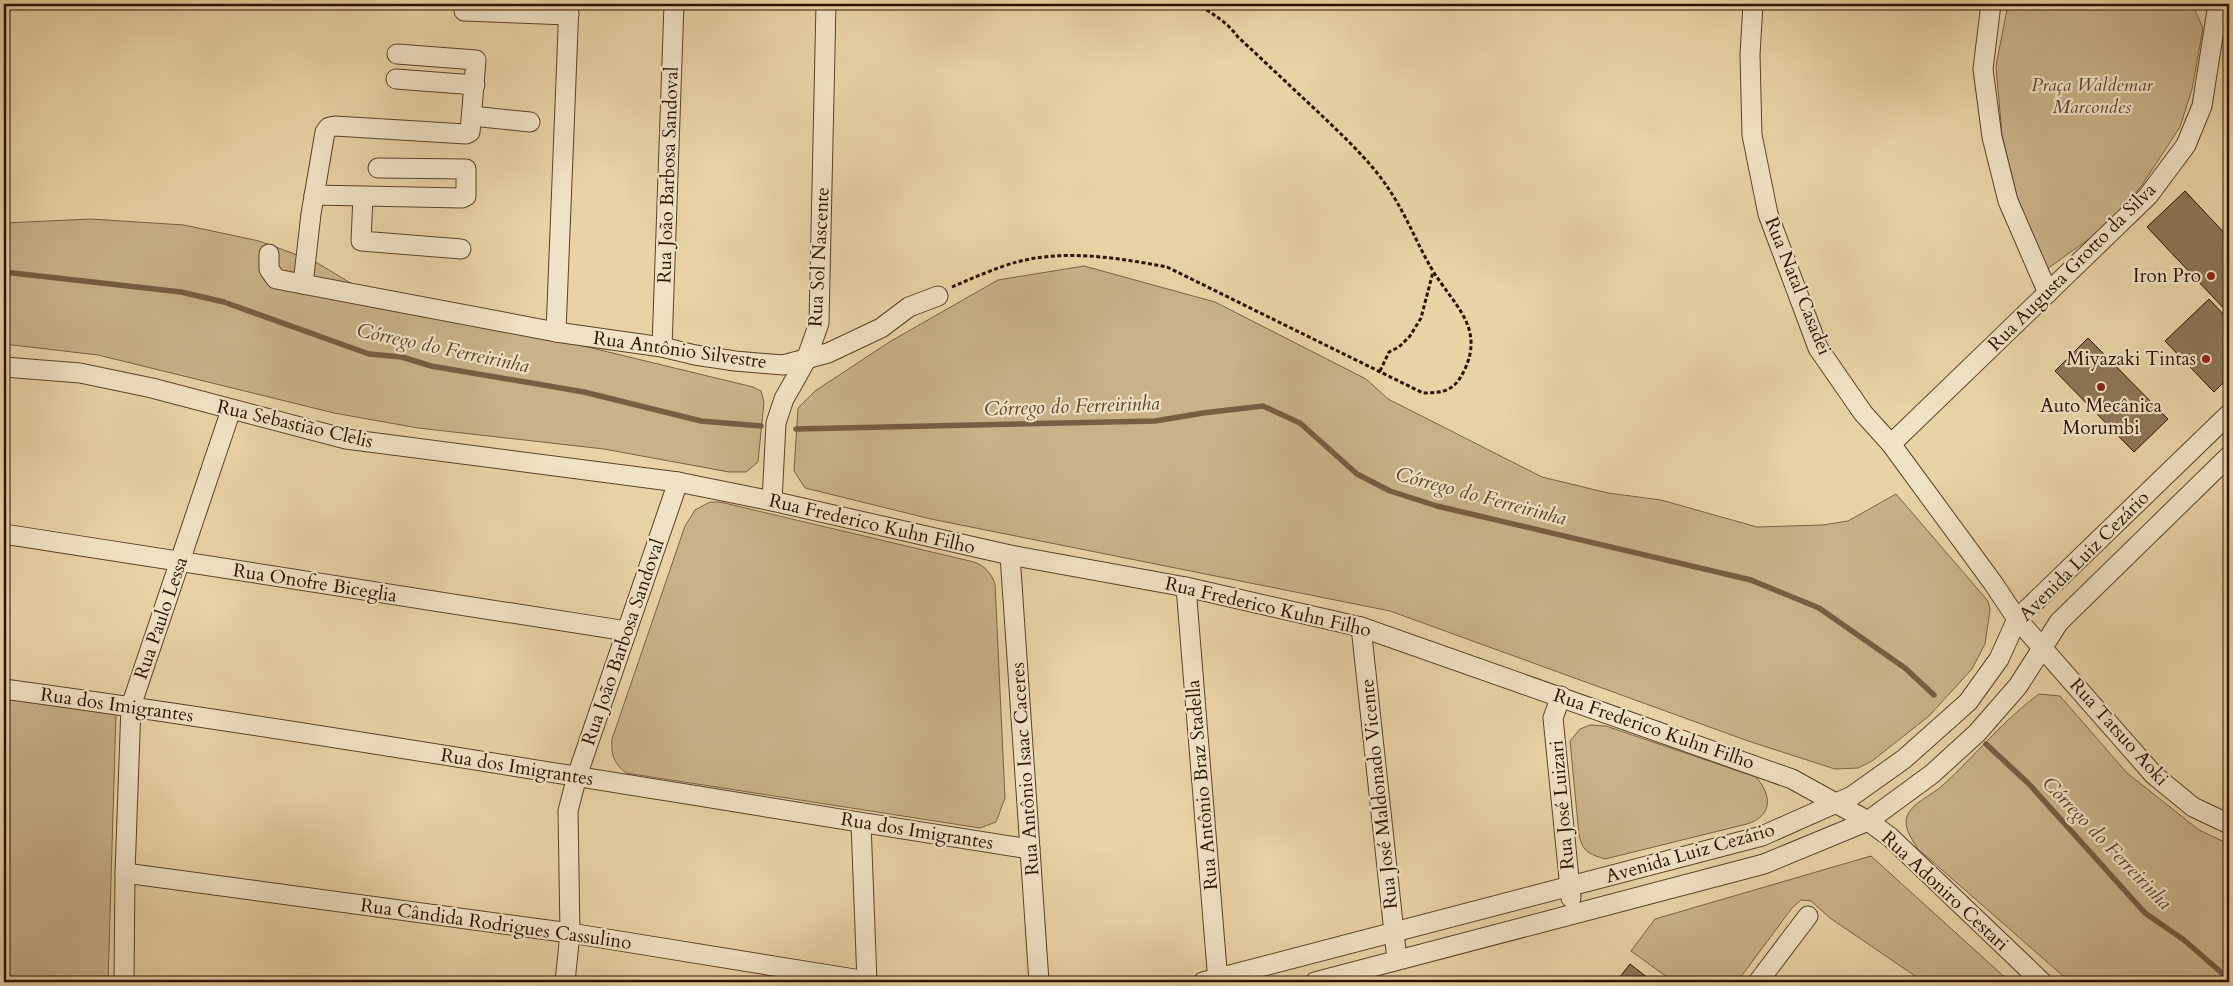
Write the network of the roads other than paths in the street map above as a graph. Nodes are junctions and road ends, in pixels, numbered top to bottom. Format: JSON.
{"nodes":[{"id":1,"x":464,"y":4,"type":"edge"},
{"id":2,"x":674,"y":4,"type":"edge"},
{"id":3,"x":826,"y":4,"type":"edge"},
{"id":4,"x":1753,"y":4,"type":"edge"},
{"id":5,"x":1991,"y":4,"type":"edge"},
{"id":6,"x":2218,"y":4,"type":"edge"},
{"id":7,"x":569,"y":9,"type":"edge"},
{"id":8,"x":397,"y":54,"type":"dead end"},
{"id":9,"x":396,"y":79,"type":"dead end"},
{"id":10,"x":475,"y":85,"type":"junction"},
{"id":11,"x":472,"y":116,"type":"junction"},
{"id":12,"x":530,"y":122,"type":"dead end"},
{"id":13,"x":378,"y":168,"type":"dead end"},
{"id":14,"x":314,"y":195,"type":"junction"},
{"id":15,"x":362,"y":197,"type":"junction"},
{"id":16,"x":461,"y":249,"type":"dead end"},
{"id":17,"x":270,"y":254,"type":"dead end"},
{"id":18,"x":303,"y":284,"type":"junction"},
{"id":19,"x":2048,"y":293,"type":"junction"},
{"id":20,"x":938,"y":296,"type":"road end"},
{"id":21,"x":556,"y":332,"type":"junction"},
{"id":22,"x":662,"y":347,"type":"junction"},
{"id":23,"x":806,"y":360,"type":"junction"},
{"id":24,"x":4,"y":367,"type":"edge"},
{"id":25,"x":231,"y":410,"type":"junction"},
{"id":26,"x":2229,"y":414,"type":"edge"},
{"id":27,"x":1891,"y":444,"type":"junction"},
{"id":28,"x":2229,"y":456,"type":"edge"},
{"id":29,"x":678,"y":482,"type":"junction"},
{"id":30,"x":772,"y":501,"type":"junction"},
{"id":31,"x":4,"y":534,"type":"edge"},
{"id":32,"x":1010,"y":555,"type":"junction"},
{"id":33,"x":180,"y":562,"type":"junction"},
{"id":34,"x":1186,"y":587,"type":"junction"},
{"id":35,"x":2017,"y":619,"type":"junction"},
{"id":36,"x":1361,"y":627,"type":"junction"},
{"id":37,"x":627,"y":631,"type":"junction"},
{"id":38,"x":2042,"y":647,"type":"junction"},
{"id":39,"x":4,"y":689,"type":"edge"},
{"id":40,"x":1561,"y":696,"type":"junction"},
{"id":41,"x":131,"y":706,"type":"junction"},
{"id":42,"x":577,"y":776,"type":"junction"},
{"id":43,"x":1837,"y":803,"type":"junction"},
{"id":44,"x":1868,"y":821,"type":"junction"},
{"id":45,"x":861,"y":823,"type":"junction"},
{"id":46,"x":2229,"y":824,"type":"edge"},
{"id":47,"x":1030,"y":849,"type":"junction"},
{"id":48,"x":125,"y":873,"type":"junction"},
{"id":49,"x":1570,"y":887,"type":"junction"},
{"id":50,"x":1572,"y":914,"type":"junction"},
{"id":51,"x":1808,"y":916,"type":"dead end"},
{"id":52,"x":1394,"y":932,"type":"junction"},
{"id":53,"x":570,"y":933,"type":"junction"},
{"id":54,"x":1301,"y":956,"type":"junction"},
{"id":55,"x":1398,"y":960,"type":"junction"},
{"id":56,"x":867,"y":981,"type":"edge"},
{"id":57,"x":1213,"y":981,"type":"edge"},
{"id":58,"x":1322,"y":981,"type":"edge"},
{"id":59,"x":124,"y":982,"type":"edge"},
{"id":60,"x":565,"y":982,"type":"edge"},
{"id":61,"x":1039,"y":982,"type":"edge"},
{"id":62,"x":1306,"y":982,"type":"edge"},
{"id":63,"x":1758,"y":982,"type":"edge"},
{"id":64,"x":2042,"y":982,"type":"edge"}],
"edges":[{"from":1,"to":7,"type":"street"},
{"from":2,"to":22,"type":"street","name":"Rua João Barbosa Sandoval"},
{"from":3,"to":23,"type":"street","name":"Rua Sol Nascente"},
{"from":4,"to":27,"type":"street","name":"Rua Natal Casadei"},
{"from":5,"to":19,"type":"street"},
{"from":6,"to":19,"type":"street","name":"Rua Augusta Grotto da Silva"},
{"from":7,"to":21,"type":"street"},
{"from":8,"to":10,"type":"street"},
{"from":9,"to":10,"type":"street"},
{"from":10,"to":11,"type":"street"},
{"from":11,"to":12,"type":"street"},
{"from":11,"to":14,"type":"street"},
{"from":13,"to":15,"type":"street"},
{"from":14,"to":15,"type":"street"},
{"from":14,"to":18,"type":"street"},
{"from":15,"to":16,"type":"street"},
{"from":17,"to":18,"type":"street","name":"Rua Antônio Silvestre"},
{"from":18,"to":21,"type":"street","name":"Rua Antônio Silvestre"},
{"from":19,"to":27,"type":"street","name":"Rua Augusta Grotto da Silva"},
{"from":20,"to":23,"type":"street","name":"Rua Antônio Silvestre"},
{"from":21,"to":22,"type":"street","name":"Rua Antônio Silvestre"},
{"from":22,"to":23,"type":"street","name":"Rua Antônio Silvestre"},
{"from":23,"to":30,"type":"street","name":"Rua Sol Nascente"},
{"from":24,"to":25,"type":"street","name":"Rua Sebastião Clelis"},
{"from":25,"to":29,"type":"street","name":"Rua Sebastião Clelis"},
{"from":25,"to":33,"type":"street","name":"Rua Paulo Lessa"},
{"from":26,"to":35,"type":"street","name":"Avenida Luiz Cezário"},
{"from":27,"to":35,"type":"street","name":"Rua Natal Casadei"},
{"from":28,"to":38,"type":"street","name":"Avenida Luiz Cezário"},
{"from":29,"to":30,"type":"street","name":"Rua Frederico Kuhn Filho"},
{"from":29,"to":37,"type":"street","name":"Rua João Barbosa Sandoval"},
{"from":30,"to":32,"type":"street","name":"Rua Frederico Kuhn Filho"},
{"from":31,"to":33,"type":"street","name":"Rua Onofre Biceglia"},
{"from":32,"to":34,"type":"street","name":"Rua Frederico Kuhn Filho"},
{"from":32,"to":47,"type":"street","name":"Rua Antônio Isaac Caceres"},
{"from":33,"to":37,"type":"street","name":"Rua Onofre Biceglia"},
{"from":33,"to":41,"type":"street","name":"Rua Paulo Lessa"},
{"from":34,"to":36,"type":"street","name":"Rua Frederico Kuhn Filho"},
{"from":34,"to":57,"type":"street","name":"Rua Antônio Braz Stadella"},
{"from":35,"to":38,"type":"street","name":"Rua Natal Casadei"},
{"from":35,"to":43,"type":"street","name":"Avenida Luiz Cezário"},
{"from":36,"to":40,"type":"street","name":"Rua Frederico Kuhn Filho"},
{"from":36,"to":52,"type":"street","name":"Rua José Maldonado Vicente"},
{"from":37,"to":42,"type":"street","name":"Rua João Barbosa Sandoval"},
{"from":38,"to":44,"type":"street","name":"Avenida Luiz Cezário"},
{"from":38,"to":46,"type":"street","name":"Rua Tatsuo Aoki"},
{"from":39,"to":41,"type":"street","name":"Rua dos Imigrantes"},
{"from":40,"to":43,"type":"street","name":"Rua Frederico Kuhn Filho"},
{"from":40,"to":49,"type":"street","name":"Rua José Luizari"},
{"from":41,"to":42,"type":"street","name":"Rua dos Imigrantes"},
{"from":41,"to":48,"type":"street","name":"Rua Paulo Lessa"},
{"from":42,"to":45,"type":"street","name":"Rua dos Imigrantes"},
{"from":42,"to":53,"type":"street","name":"Rua João Barbosa Sandoval"},
{"from":43,"to":44,"type":"street","name":"Rua Frederico Kuhn Filho"},
{"from":43,"to":49,"type":"street","name":"Avenida Luiz Cezário"},
{"from":44,"to":50,"type":"street","name":"Avenida Luiz Cezário"},
{"from":44,"to":64,"type":"street","name":"Rua Adoniro Cestari"},
{"from":45,"to":47,"type":"street","name":"Rua dos Imigrantes"},
{"from":45,"to":56,"type":"street"},
{"from":47,"to":61,"type":"street","name":"Rua Antônio Isaac Caceres"},
{"from":48,"to":53,"type":"street","name":"Rua Cândida Rodrigues Cassulino"},
{"from":48,"to":59,"type":"street","name":"Rua Paulo Lessa"},
{"from":49,"to":50,"type":"street","name":"Rua José Luizari"},
{"from":49,"to":52,"type":"street","name":"Avenida Luiz Cezário"},
{"from":50,"to":55,"type":"street","name":"Avenida Luiz Cezário"},
{"from":51,"to":63,"type":"street"},
{"from":52,"to":54,"type":"street","name":"Avenida Luiz Cezário"},
{"from":52,"to":55,"type":"street","name":"Rua José Maldonado Vicente"},
{"from":53,"to":56,"type":"street","name":"Rua Cândida Rodrigues Cassulino"},
{"from":53,"to":60,"type":"street","name":"Rua João Barbosa Sandoval"},
{"from":54,"to":57,"type":"street","name":"Avenida Luiz Cezário"},
{"from":54,"to":62,"type":"street"},
{"from":55,"to":58,"type":"street","name":"Avenida Luiz Cezário"}]}
